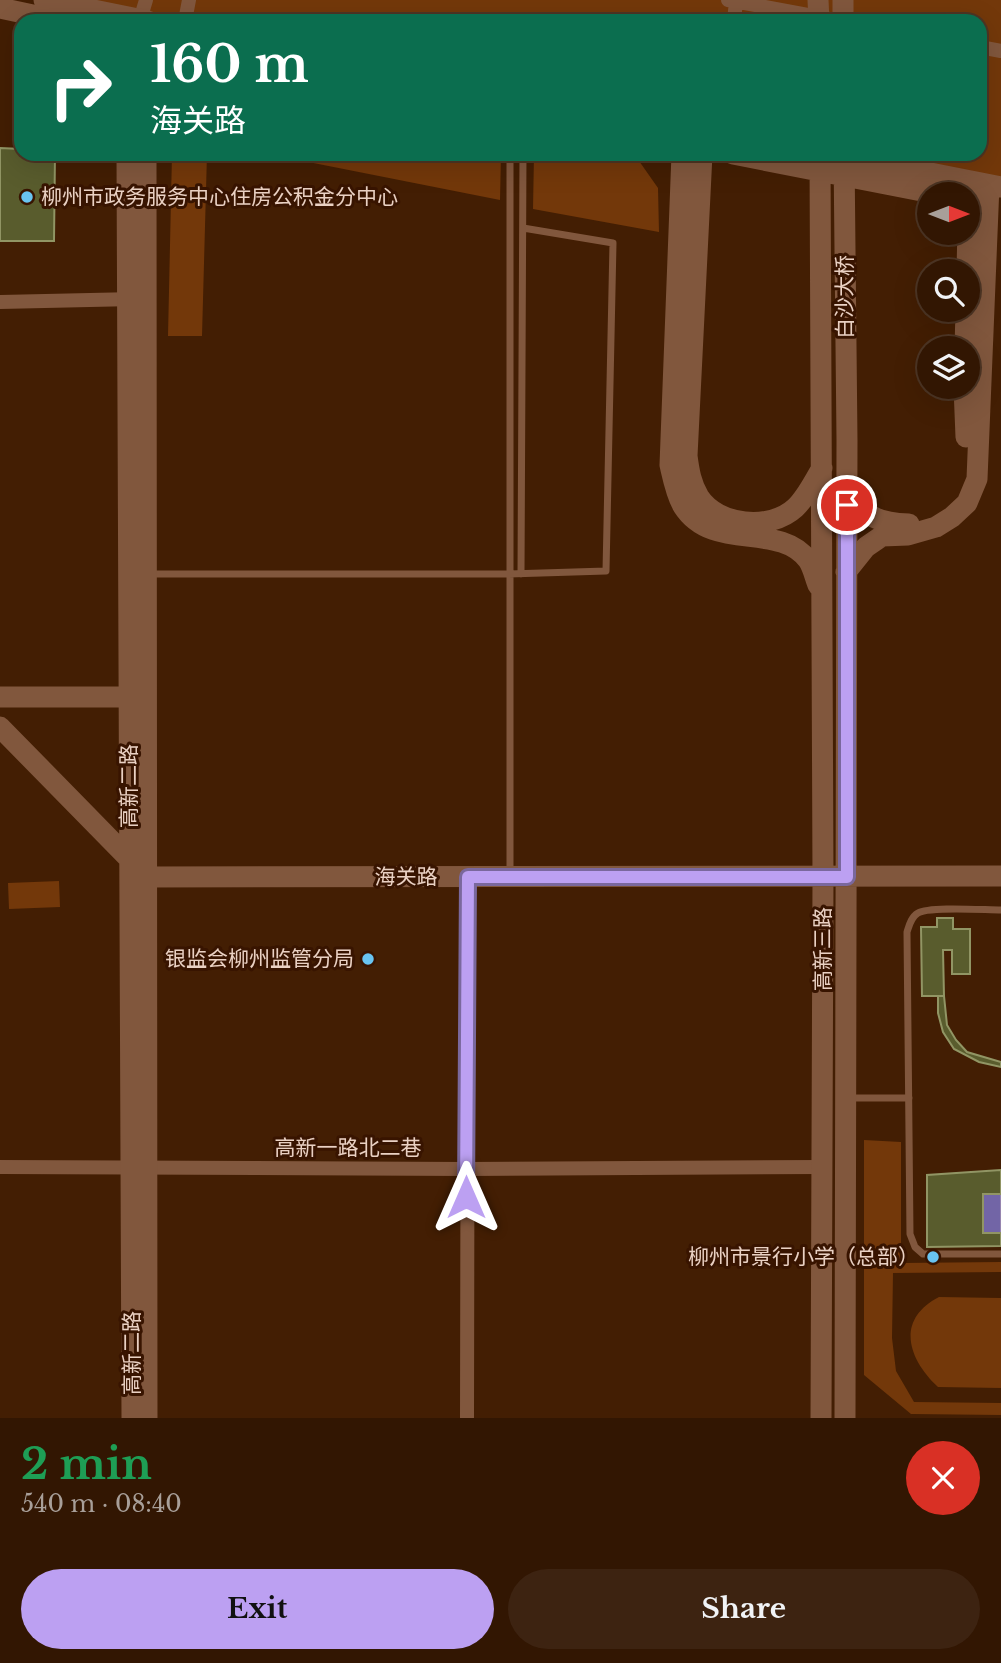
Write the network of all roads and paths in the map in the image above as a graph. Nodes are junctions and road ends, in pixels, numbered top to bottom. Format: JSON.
{"nodes":[{"id":1,"x":44,"y":0,"type":"edge"},
{"id":2,"x":732,"y":1,"type":"edge"},
{"id":3,"x":0,"y":8,"type":"edge"},
{"id":4,"x":28,"y":14,"type":"edge"},
{"id":5,"x":126,"y":14,"type":"edge"},
{"id":6,"x":804,"y":14,"type":"edge"},
{"id":7,"x":127,"y":161,"type":"edge"},
{"id":8,"x":146,"y":161,"type":"edge"},
{"id":9,"x":510,"y":161,"type":"edge"},
{"id":10,"x":523,"y":161,"type":"edge"},
{"id":11,"x":682,"y":161,"type":"edge"},
{"id":12,"x":702,"y":161,"type":"edge"},
{"id":13,"x":769,"y":161,"type":"edge"},
{"id":14,"x":820,"y":161,"type":"edge"},
{"id":15,"x":844,"y":161,"type":"edge"},
{"id":16,"x":860,"y":161,"type":"edge"},
{"id":17,"x":917,"y":190,"type":"edge"},
{"id":18,"x":984,"y":195,"type":"edge"},
{"id":19,"x":523,"y":228,"type":"junction"},
{"id":20,"x":970,"y":259,"type":"edge"},
{"id":21,"x":136,"y":299,"type":"junction"},
{"id":22,"x":0,"y":302,"type":"edge"},
{"id":23,"x":964,"y":399,"type":"edge"},
{"id":24,"x":822,"y":439,"type":"joint"},
{"id":25,"x":847,"y":440,"type":"joint"},
{"id":26,"x":822,"y":468,"type":"junction"},
{"id":27,"x":847,"y":484,"type":"junction"},
{"id":28,"x":846,"y":572,"type":"junction"},
{"id":29,"x":137,"y":574,"type":"junction"},
{"id":30,"x":521,"y":574,"type":"junction"},
{"id":31,"x":509,"y":575,"type":"junction"},
{"id":32,"x":822,"y":596,"type":"junction"},
{"id":33,"x":0,"y":685,"type":"edge"},
{"id":34,"x":129,"y":691,"type":"junction"},
{"id":35,"x":0,"y":697,"type":"edge"},
{"id":36,"x":0,"y":727,"type":"edge"},
{"id":37,"x":130,"y":858,"type":"junction"},
{"id":38,"x":1001,"y":876,"type":"edge"},
{"id":39,"x":147,"y":877,"type":"junction"},
{"id":40,"x":468,"y":877,"type":"junction"},
{"id":41,"x":510,"y":877,"type":"junction"},
{"id":42,"x":823,"y":877,"type":"junction"},
{"id":43,"x":847,"y":877,"type":"junction"},
{"id":44,"x":1001,"y":910,"type":"edge"},
{"id":45,"x":846,"y":1098,"type":"junction"},
{"id":46,"x":909,"y":1098,"type":"junction"},
{"id":47,"x":0,"y":1167,"type":"edge"},
{"id":48,"x":821,"y":1167,"type":"junction"},
{"id":49,"x":139,"y":1168,"type":"junction"},
{"id":50,"x":466,"y":1169,"type":"junction"},
{"id":51,"x":1001,"y":1254,"type":"edge"},
{"id":52,"x":132,"y":1418,"type":"edge"},
{"id":53,"x":147,"y":1418,"type":"edge"},
{"id":54,"x":467,"y":1418,"type":"edge"},
{"id":55,"x":821,"y":1418,"type":"edge"},
{"id":56,"x":845,"y":1418,"type":"edge"}],
"edges":[{"from":1,"to":5,"type":"main road"},
{"from":2,"to":6,"type":"street"},
{"from":3,"to":4,"type":"main road"},
{"from":7,"to":21,"type":"main road","name":"高新二路"},
{"from":8,"to":21,"type":"main road","name":"高新二路"},
{"from":9,"to":31,"type":"lane"},
{"from":10,"to":19,"type":"lane"},
{"from":11,"to":32,"type":"main road"},
{"from":12,"to":26,"type":"main road"},
{"from":13,"to":17,"type":"main road"},
{"from":14,"to":24,"type":"main road","name":"白沙大桥"},
{"from":15,"to":25,"type":"main road","name":"白沙大桥"},
{"from":16,"to":18,"type":"main road"},
{"from":18,"to":20,"type":"main road"},
{"from":18,"to":28,"type":"main road"},
{"from":19,"to":30,"type":"lane"},
{"from":19,"to":30,"type":"lane"},
{"from":21,"to":22,"type":"street"},
{"from":21,"to":29,"type":"main road","name":"高新二路"},
{"from":23,"to":27,"type":"main road"},
{"from":24,"to":26,"type":"main road","name":"高新三路"},
{"from":25,"to":27,"type":"main road","name":"高新三路"},
{"from":26,"to":32,"type":"main road","name":"高新三路"},
{"from":27,"to":28,"type":"main road","name":"高新三路"},
{"from":28,"to":43,"type":"main road","name":"高新三路"},
{"from":29,"to":31,"type":"lane"},
{"from":29,"to":34,"type":"main road","name":"高新二路"},
{"from":29,"to":39,"type":"main road","name":"高新二路"},
{"from":30,"to":31,"type":"lane"},
{"from":31,"to":41,"type":"lane"},
{"from":32,"to":42,"type":"main road","name":"高新三路"},
{"from":33,"to":34,"type":"main road"},
{"from":34,"to":35,"type":"main road"},
{"from":34,"to":37,"type":"main road","name":"高新二路"},
{"from":36,"to":37,"type":"main road"},
{"from":37,"to":39,"type":"main road"},
{"from":37,"to":49,"type":"main road","name":"高新二路"},
{"from":38,"to":43,"type":"main road","name":"海关路"},
{"from":39,"to":40,"type":"main road","name":"海关路"},
{"from":39,"to":49,"type":"main road","name":"高新二路"},
{"from":40,"to":41,"type":"main road","name":"海关路"},
{"from":40,"to":50,"type":"street"},
{"from":41,"to":42,"type":"main road","name":"海关路"},
{"from":42,"to":43,"type":"main road","name":"海关路"},
{"from":42,"to":48,"type":"main road","name":"高新三路"},
{"from":43,"to":45,"type":"main road","name":"高新三路"},
{"from":44,"to":46,"type":"lane"},
{"from":45,"to":46,"type":"lane"},
{"from":45,"to":56,"type":"main road","name":"高新三路"},
{"from":46,"to":51,"type":"lane"},
{"from":47,"to":49,"type":"street","name":"高新一路北二巷"},
{"from":48,"to":50,"type":"street","name":"高新一路北二巷"},
{"from":48,"to":55,"type":"main road","name":"高新三路"},
{"from":49,"to":50,"type":"street","name":"高新一路北二巷"},
{"from":49,"to":52,"type":"main road","name":"高新二路"},
{"from":49,"to":53,"type":"main road","name":"高新二路"},
{"from":50,"to":54,"type":"street"}]}
